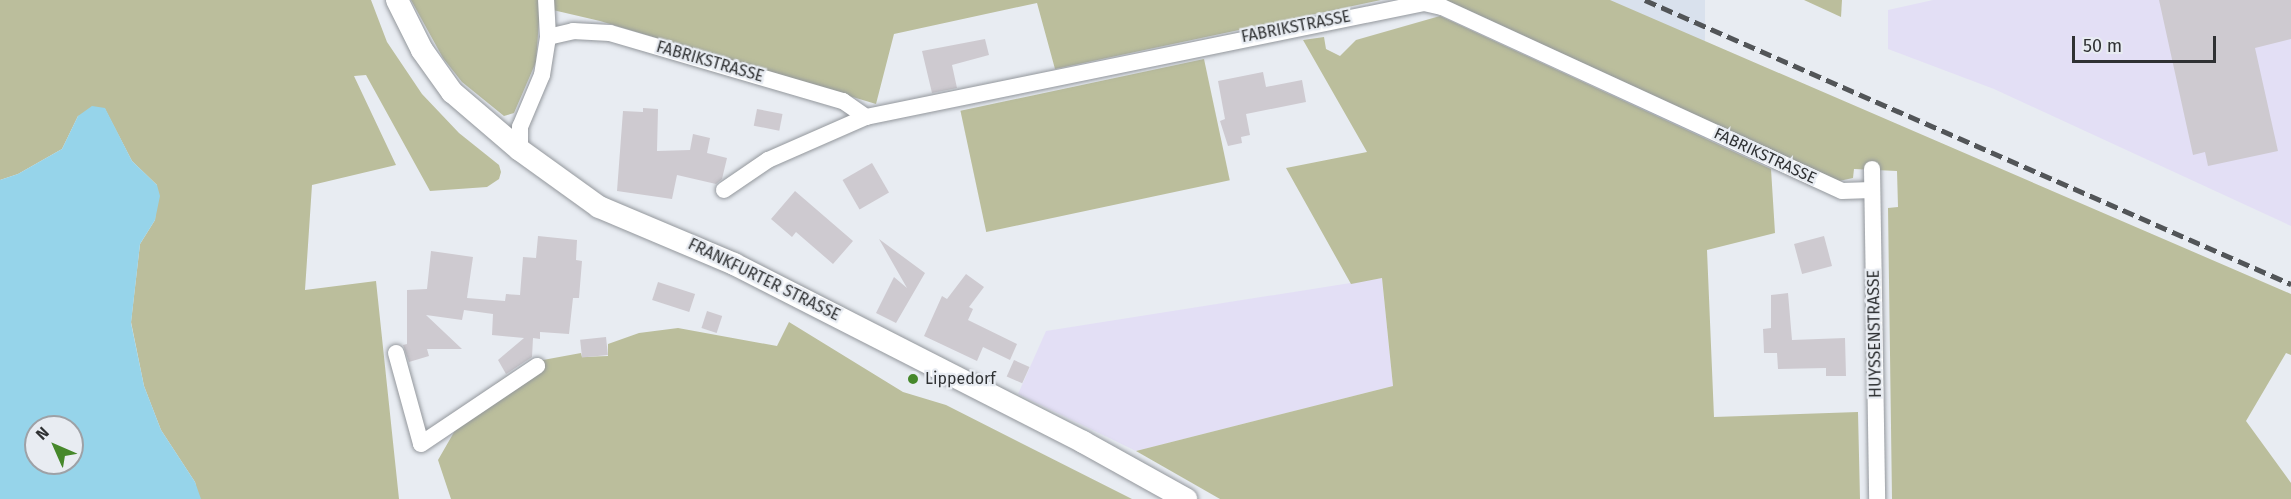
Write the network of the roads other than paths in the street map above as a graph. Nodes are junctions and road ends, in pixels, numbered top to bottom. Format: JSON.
{"nodes":[{"id":1,"x":397,"y":0,"type":"edge"},
{"id":2,"x":546,"y":0,"type":"edge"},
{"id":3,"x":548,"y":37,"type":"junction"},
{"id":4,"x":866,"y":117,"type":"junction"},
{"id":5,"x":520,"y":150,"type":"junction"},
{"id":6,"x":1872,"y":169,"type":"dead end"},
{"id":7,"x":724,"y":190,"type":"dead end"},
{"id":8,"x":1872,"y":190,"type":"junction"},
{"id":9,"x":396,"y":353,"type":"dead end"},
{"id":10,"x":537,"y":366,"type":"dead end"},
{"id":11,"x":1186,"y":499,"type":"edge"},
{"id":12,"x":1877,"y":499,"type":"edge"}],
"edges":[{"from":1,"to":5,"type":"main road","name":"FRANKFURTER STRASSE"},
{"from":2,"to":3,"type":"street"},
{"from":3,"to":4,"type":"street","name":"FABRIKSTRASSE"},
{"from":3,"to":5,"type":"street"},
{"from":4,"to":7,"type":"street","name":"FABRIKSTRASSE"},
{"from":4,"to":8,"type":"street","name":"FABRIKSTRASSE"},
{"from":5,"to":11,"type":"main road","name":"FRANKFURTER STRASSE"},
{"from":6,"to":8,"type":"street","name":"HUYSSENSTRASSE"},
{"from":8,"to":12,"type":"street","name":"HUYSSENSTRASSE"},
{"from":9,"to":10,"type":"street"}]}
